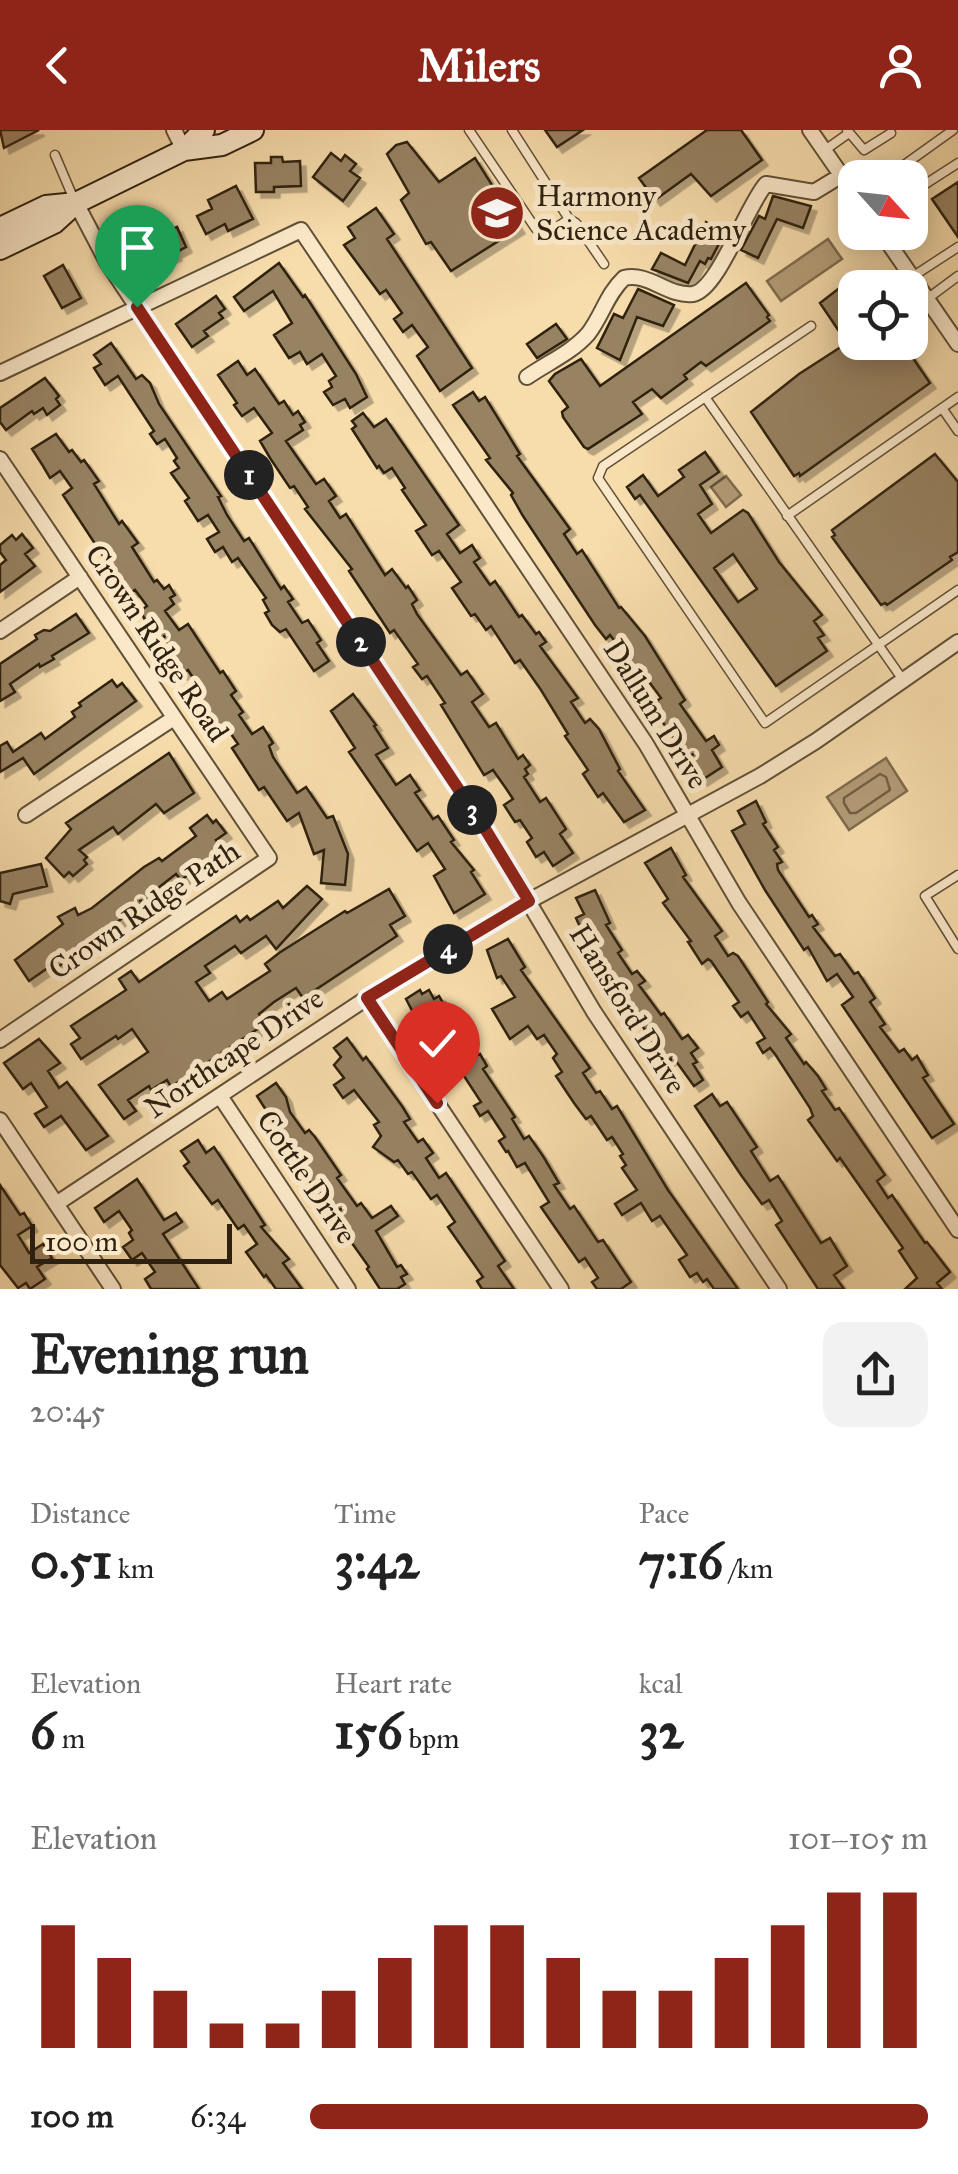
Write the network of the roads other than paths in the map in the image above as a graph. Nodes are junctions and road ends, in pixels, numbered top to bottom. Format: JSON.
{"nodes":[{"id":1,"x":174,"y":130,"type":"edge"},
{"id":2,"x":204,"y":130,"type":"edge"},
{"id":3,"x":253,"y":130,"type":"edge"},
{"id":4,"x":468,"y":130,"type":"edge"},
{"id":5,"x":512,"y":130,"type":"edge"},
{"id":6,"x":810,"y":130,"type":"edge"},
{"id":7,"x":953,"y":130,"type":"edge"},
{"id":8,"x":848,"y":132,"type":"edge"},
{"id":9,"x":891,"y":133,"type":"dead end"},
{"id":10,"x":184,"y":150,"type":"junction"},
{"id":11,"x":825,"y":150,"type":"junction"},
{"id":12,"x":56,"y":155,"type":"dead end"},
{"id":13,"x":911,"y":160,"type":"edge"},
{"id":14,"x":958,"y":162,"type":"edge"},
{"id":15,"x":838,"y":170,"type":"edge"},
{"id":16,"x":838,"y":178,"type":"edge"},
{"id":17,"x":928,"y":182,"type":"edge"},
{"id":18,"x":76,"y":203,"type":"junction"},
{"id":19,"x":569,"y":219,"type":"junction"},
{"id":20,"x":0,"y":228,"type":"edge"},
{"id":21,"x":958,"y":246,"type":"edge"},
{"id":22,"x":0,"y":248,"type":"edge"},
{"id":23,"x":604,"y":264,"type":"dead end"},
{"id":24,"x":922,"y":270,"type":"edge"},
{"id":25,"x":958,"y":276,"type":"edge"},
{"id":26,"x":928,"y":298,"type":"edge"},
{"id":27,"x":928,"y":300,"type":"edge"},
{"id":28,"x":137,"y":307,"type":"junction"},
{"id":29,"x":811,"y":326,"type":"dead end"},
{"id":30,"x":955,"y":334,"type":"edge"},
{"id":31,"x":0,"y":372,"type":"edge"},
{"id":32,"x":527,"y":377,"type":"dead end"},
{"id":33,"x":705,"y":397,"type":"junction"},
{"id":34,"x":958,"y":397,"type":"edge"},
{"id":35,"x":942,"y":408,"type":"junction"},
{"id":36,"x":958,"y":430,"type":"edge"},
{"id":37,"x":0,"y":458,"type":"edge"},
{"id":38,"x":787,"y":516,"type":"junction"},
{"id":39,"x":80,"y":578,"type":"junction"},
{"id":40,"x":958,"y":590,"type":"edge"},
{"id":41,"x":0,"y":631,"type":"edge"},
{"id":42,"x":958,"y":642,"type":"edge"},
{"id":43,"x":878,"y":644,"type":"junction"},
{"id":44,"x":903,"y":680,"type":"junction"},
{"id":45,"x":174,"y":718,"type":"junction"},
{"id":46,"x":26,"y":816,"type":"dead end"},
{"id":47,"x":688,"y":816,"type":"junction"},
{"id":48,"x":268,"y":858,"type":"joint"},
{"id":49,"x":958,"y":875,"type":"edge"},
{"id":50,"x":529,"y":901,"type":"junction"},
{"id":51,"x":958,"y":949,"type":"edge"},
{"id":52,"x":367,"y":998,"type":"junction"},
{"id":53,"x":0,"y":1040,"type":"edge"},
{"id":54,"x":220,"y":1096,"type":"junction"},
{"id":55,"x":0,"y":1120,"type":"edge"},
{"id":56,"x":56,"y":1204,"type":"junction"},
{"id":57,"x":958,"y":1230,"type":"edge"},
{"id":58,"x":112,"y":1289,"type":"edge"},
{"id":59,"x":348,"y":1289,"type":"edge"},
{"id":60,"x":561,"y":1289,"type":"edge"},
{"id":61,"x":779,"y":1289,"type":"edge"}],
"edges":[{"from":1,"to":10,"type":"street"},
{"from":2,"to":10,"type":"main road"},
{"from":3,"to":10,"type":"main road"},
{"from":4,"to":19,"type":"lane"},
{"from":5,"to":19,"type":"lane"},
{"from":6,"to":11,"type":"street"},
{"from":7,"to":13,"type":"lane"},
{"from":8,"to":9,"type":"lane"},
{"from":8,"to":11,"type":"lane"},
{"from":10,"to":18,"type":"main road"},
{"from":11,"to":15,"type":"street"},
{"from":12,"to":18,"type":"lane"},
{"from":14,"to":17,"type":"lane"},
{"from":16,"to":32,"type":"street"},
{"from":18,"to":20,"type":"main road"},
{"from":18,"to":22,"type":"main road"},
{"from":18,"to":28,"type":"street","name":"Hansford Drive"},
{"from":19,"to":23,"type":"lane"},
{"from":21,"to":24,"type":"lane"},
{"from":25,"to":26,"type":"lane"},
{"from":27,"to":30,"type":"street"},
{"from":28,"to":31,"type":"street"},
{"from":28,"to":47,"type":"street","name":"Dallum Drive"},
{"from":28,"to":50,"type":"street","name":"Hansford Drive"},
{"from":29,"to":33,"type":"lane"},
{"from":33,"to":38,"type":"lane"},
{"from":33,"to":43,"type":"lane"},
{"from":34,"to":35,"type":"lane"},
{"from":35,"to":36,"type":"lane"},
{"from":35,"to":38,"type":"lane"},
{"from":37,"to":39,"type":"street","name":"Crown Ridge Road"},
{"from":38,"to":43,"type":"lane"},
{"from":39,"to":41,"type":"street"},
{"from":39,"to":45,"type":"street","name":"Crown Ridge Road"},
{"from":40,"to":43,"type":"lane"},
{"from":42,"to":44,"type":"street","name":"Northcape Drive"},
{"from":43,"to":44,"type":"lane"},
{"from":44,"to":47,"type":"street","name":"Northcape Drive"},
{"from":45,"to":46,"type":"street"},
{"from":45,"to":48,"type":"street","name":"Crown Ridge Road"},
{"from":47,"to":50,"type":"street","name":"Northcape Drive"},
{"from":47,"to":57,"type":"street","name":"Dallum Drive"},
{"from":48,"to":53,"type":"street","name":"Crown Ridge Path"},
{"from":49,"to":51,"type":"lane"},
{"from":50,"to":52,"type":"street","name":"Northcape Drive"},
{"from":50,"to":61,"type":"street","name":"Hansford Drive"},
{"from":52,"to":54,"type":"street","name":"Northcape Drive"},
{"from":52,"to":60,"type":"street"},
{"from":54,"to":56,"type":"street","name":"Northcape Drive"},
{"from":54,"to":59,"type":"street","name":"Cottle Drive"},
{"from":55,"to":56,"type":"street"},
{"from":56,"to":58,"type":"street"}]}
